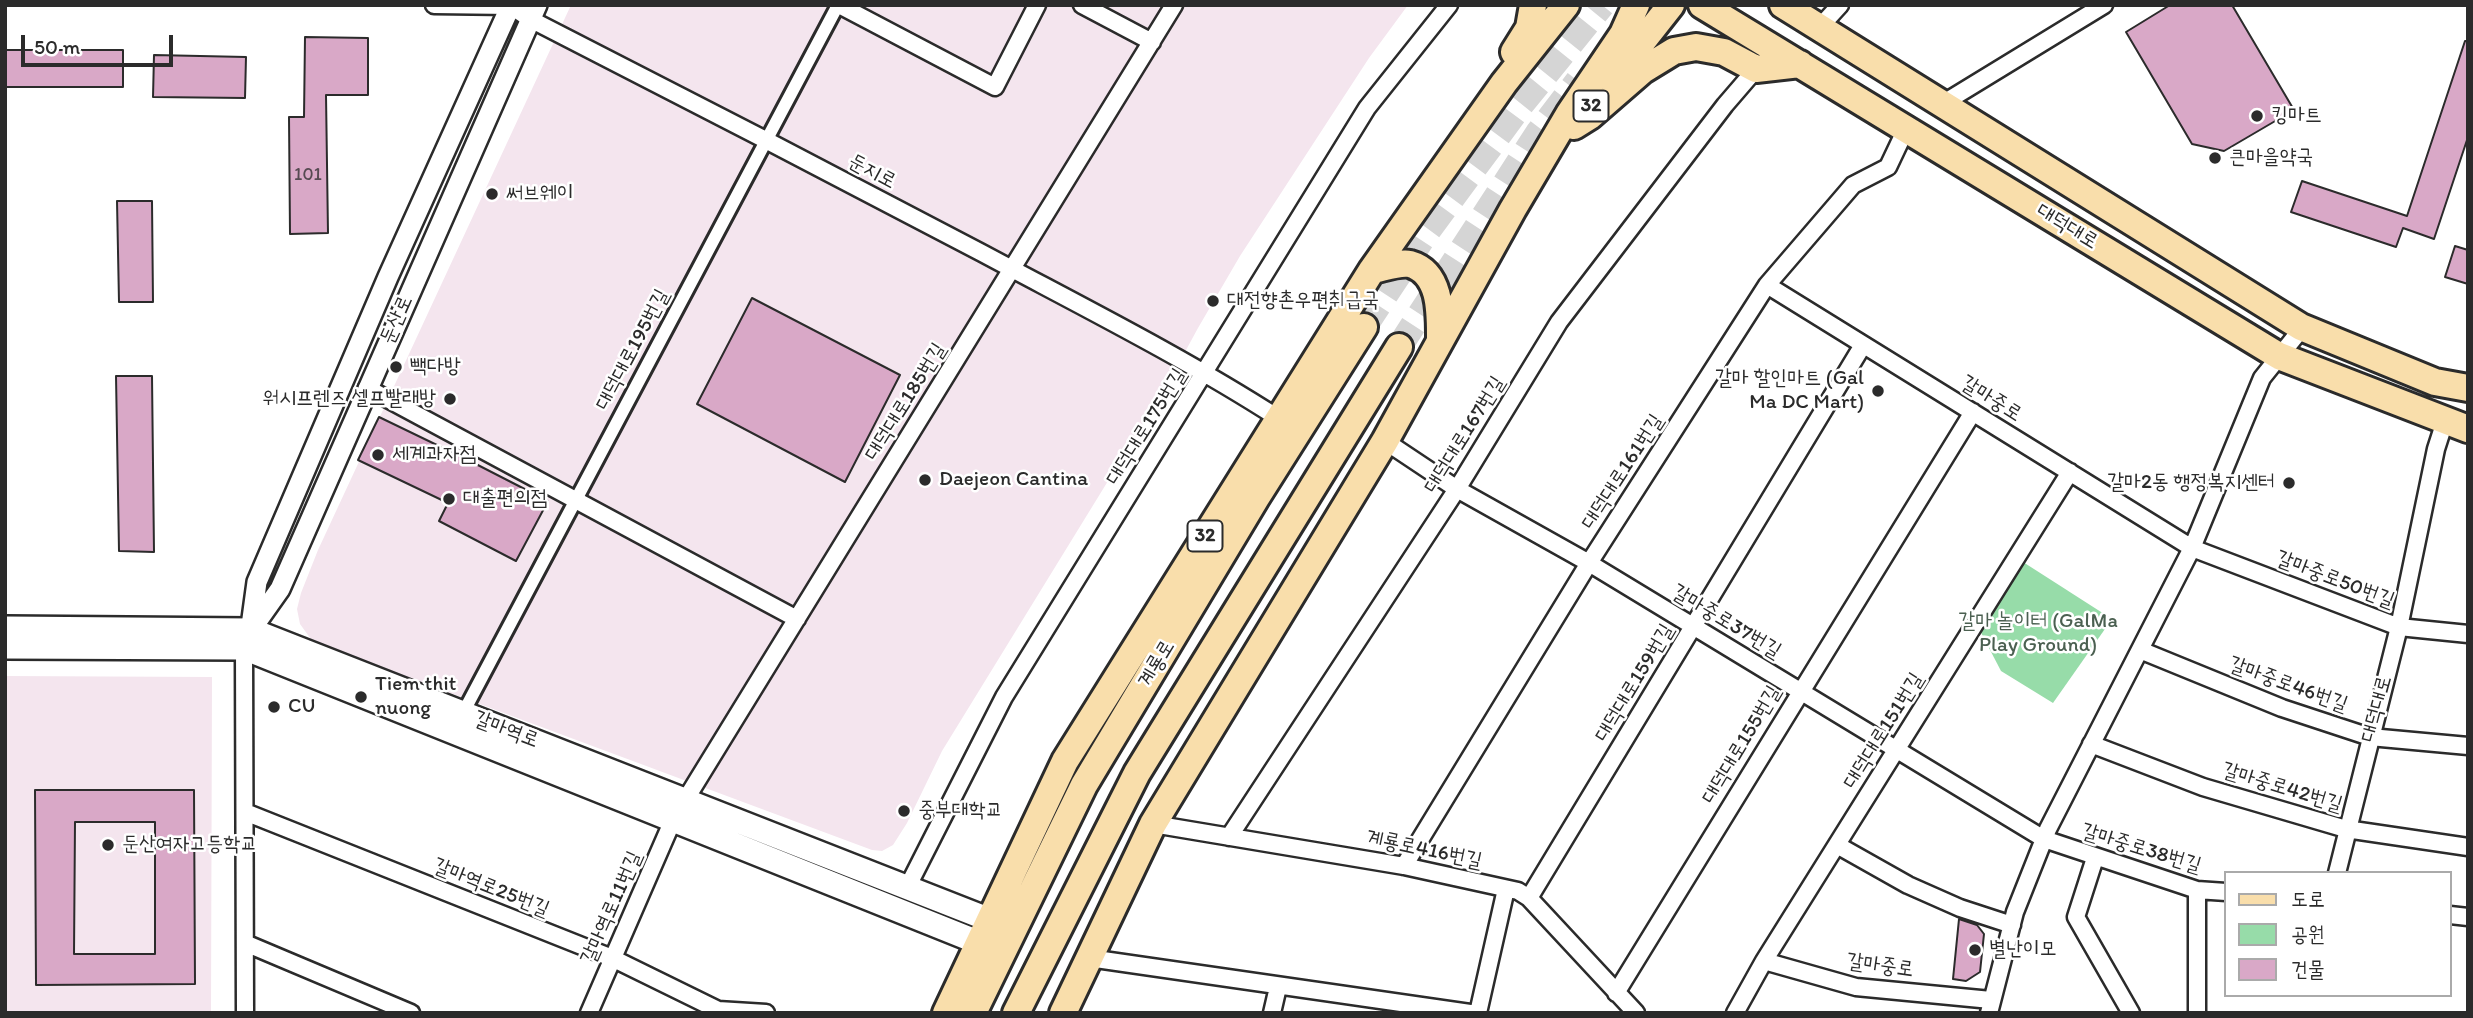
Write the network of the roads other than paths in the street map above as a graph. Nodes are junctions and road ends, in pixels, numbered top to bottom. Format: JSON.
{"nodes":[{"id":1,"x":434,"y":5,"type":"edge"},
{"id":2,"x":511,"y":5,"type":"edge"},
{"id":3,"x":838,"y":5,"type":"edge"},
{"id":4,"x":1037,"y":5,"type":"edge"},
{"id":5,"x":1083,"y":5,"type":"edge"},
{"id":6,"x":1174,"y":5,"type":"edge"},
{"id":7,"x":1449,"y":5,"type":"edge"},
{"id":8,"x":1533,"y":5,"type":"edge"},
{"id":9,"x":1566,"y":5,"type":"edge"},
{"id":10,"x":1636,"y":5,"type":"edge"},
{"id":11,"x":1671,"y":5,"type":"edge"},
{"id":12,"x":1702,"y":5,"type":"edge"},
{"id":13,"x":1783,"y":5,"type":"edge"},
{"id":14,"x":1840,"y":5,"type":"edge"},
{"id":15,"x":2104,"y":5,"type":"edge"},
{"id":16,"x":534,"y":12,"type":"edge"},
{"id":17,"x":1815,"y":17,"type":"edge"},
{"id":18,"x":1152,"y":42,"type":"junction"},
{"id":19,"x":1800,"y":64,"type":"junction"},
{"id":20,"x":1756,"y":69,"type":"junction"},
{"id":21,"x":1504,"y":83,"type":"junction"},
{"id":22,"x":1942,"y":104,"type":"junction"},
{"id":23,"x":1574,"y":126,"type":"junction"},
{"id":24,"x":1906,"y":129,"type":"junction"},
{"id":25,"x":766,"y":140,"type":"junction"},
{"id":26,"x":1513,"y":209,"type":"junction"},
{"id":27,"x":1012,"y":269,"type":"junction"},
{"id":28,"x":1372,"y":271,"type":"junction"},
{"id":29,"x":1767,"y":285,"type":"junction"},
{"id":30,"x":1364,"y":327,"type":"tunnel mouth"},
{"id":31,"x":2302,"y":327,"type":"junction"},
{"id":32,"x":1440,"y":342,"type":"junction"},
{"id":33,"x":1863,"y":345,"type":"junction"},
{"id":34,"x":1399,"y":347,"type":"tunnel mouth"},
{"id":35,"x":2279,"y":356,"type":"junction"},
{"id":36,"x":1205,"y":373,"type":"junction"},
{"id":37,"x":367,"y":388,"type":"junction"},
{"id":38,"x":2468,"y":388,"type":"edge"},
{"id":39,"x":1973,"y":412,"type":"junction"},
{"id":40,"x":1278,"y":418,"type":"junction"},
{"id":41,"x":2456,"y":425,"type":"edge"},
{"id":42,"x":1385,"y":441,"type":"junction"},
{"id":43,"x":2070,"y":472,"type":"junction"},
{"id":44,"x":1457,"y":489,"type":"junction"},
{"id":45,"x":576,"y":500,"type":"junction"},
{"id":46,"x":2192,"y":548,"type":"junction"},
{"id":47,"x":1589,"y":563,"type":"junction"},
{"id":48,"x":797,"y":619,"type":"junction"},
{"id":49,"x":1693,"y":626,"type":"junction"},
{"id":50,"x":2399,"y":627,"type":"junction"},
{"id":51,"x":5,"y":628,"type":"edge"},
{"id":52,"x":2468,"y":634,"type":"edge"},
{"id":53,"x":247,"y":639,"type":"junction"},
{"id":54,"x":5,"y":647,"type":"edge"},
{"id":55,"x":2140,"y":650,"type":"junction"},
{"id":56,"x":1800,"y":691,"type":"junction"},
{"id":57,"x":463,"y":713,"type":"junction"},
{"id":58,"x":2370,"y":737,"type":"junction"},
{"id":59,"x":2091,"y":744,"type":"junction"},
{"id":60,"x":2468,"y":746,"type":"edge"},
{"id":61,"x":1897,"y":750,"type":"junction"},
{"id":62,"x":679,"y":810,"type":"junction"},
{"id":63,"x":245,"y":812,"type":"junction"},
{"id":64,"x":1153,"y":824,"type":"junction"},
{"id":65,"x":2346,"y":829,"type":"junction"},
{"id":66,"x":1230,"y":837,"type":"junction"},
{"id":67,"x":2044,"y":839,"type":"junction"},
{"id":68,"x":1837,"y":845,"type":"junction"},
{"id":69,"x":2468,"y":847,"type":"edge"},
{"id":70,"x":2095,"y":858,"type":"junction"},
{"id":71,"x":1404,"y":866,"type":"junction"},
{"id":72,"x":2337,"y":871,"type":"edge"},
{"id":73,"x":907,"y":888,"type":"junction"},
{"id":74,"x":1506,"y":889,"type":"junction"},
{"id":75,"x":2197,"y":890,"type":"junction"},
{"id":76,"x":2224,"y":892,"type":"edge"},
{"id":77,"x":1529,"y":898,"type":"junction"},
{"id":78,"x":2012,"y":925,"type":"junction"},
{"id":79,"x":985,"y":931,"type":"junction"},
{"id":80,"x":245,"y":943,"type":"junction"},
{"id":81,"x":612,"y":958,"type":"junction"},
{"id":82,"x":1089,"y":958,"type":"junction"},
{"id":83,"x":1765,"y":961,"type":"junction"},
{"id":84,"x":1278,"y":987,"type":"junction"},
{"id":85,"x":1616,"y":993,"type":"junction"},
{"id":86,"x":1990,"y":1006,"type":"edge"},
{"id":87,"x":717,"y":1011,"type":"edge"},
{"id":88,"x":245,"y":1013,"type":"edge"},
{"id":89,"x":411,"y":1013,"type":"edge"},
{"id":90,"x":589,"y":1013,"type":"edge"},
{"id":91,"x":766,"y":1013,"type":"edge"},
{"id":92,"x":946,"y":1013,"type":"edge"},
{"id":93,"x":973,"y":1013,"type":"edge"},
{"id":94,"x":1016,"y":1013,"type":"edge"},
{"id":95,"x":1063,"y":1013,"type":"edge"},
{"id":96,"x":1272,"y":1013,"type":"edge"},
{"id":97,"x":1470,"y":1013,"type":"edge"},
{"id":98,"x":1478,"y":1013,"type":"edge"},
{"id":99,"x":1636,"y":1013,"type":"edge"},
{"id":100,"x":1735,"y":1013,"type":"edge"},
{"id":101,"x":2132,"y":1013,"type":"edge"},
{"id":102,"x":2197,"y":1013,"type":"edge"}],
"edges":[{"from":1,"to":2,"type":"street"},
{"from":2,"to":16,"type":"street","name":"둔지로"},
{"from":2,"to":53,"type":"street","name":"둔산로"},
{"from":3,"to":4,"type":"street"},
{"from":3,"to":25,"type":"street","name":"대덕대로195번길"},
{"from":5,"to":18,"type":"street"},
{"from":6,"to":18,"type":"street","name":"대덕대로185번길"},
{"from":7,"to":36,"type":"street","name":"대덕대로175번길"},
{"from":8,"to":21,"type":"main road"},
{"from":9,"to":21,"type":"main road","number":"32"},
{"from":10,"to":26,"type":"main road"},
{"from":11,"to":23,"type":"main road","number":"32"},
{"from":12,"to":19,"type":"main road","name":"대덕대로"},
{"from":13,"to":17,"type":"main road","name":"대덕대로"},
{"from":14,"to":17,"type":"street"},
{"from":15,"to":22,"type":"street"},
{"from":16,"to":25,"type":"street","name":"둔지로"},
{"from":16,"to":37,"type":"street","name":"둔산로"},
{"from":17,"to":22,"type":"main road","name":"대덕대로"},
{"from":18,"to":27,"type":"street","name":"대덕대로185번길"},
{"from":19,"to":20,"type":"main road"},
{"from":19,"to":24,"type":"main road","name":"대덕대로"},
{"from":20,"to":23,"type":"main road"},
{"from":20,"to":44,"type":"street","name":"대덕대로167번길"},
{"from":21,"to":28,"type":"main road","number":"32"},
{"from":22,"to":31,"type":"main road","name":"대덕대로"},
{"from":23,"to":26,"type":"main road","number":"32"},
{"from":24,"to":29,"type":"street","name":"대덕대로161번길"},
{"from":24,"to":35,"type":"main road","name":"대덕대로"},
{"from":25,"to":27,"type":"street","name":"둔지로"},
{"from":25,"to":45,"type":"street","name":"대덕대로195번길"},
{"from":26,"to":32,"type":"main road","number":"32"},
{"from":27,"to":36,"type":"street","name":"둔지로"},
{"from":27,"to":48,"type":"street","name":"대덕대로185번길"},
{"from":28,"to":32,"type":"main road"},
{"from":28,"to":40,"type":"main road","number":"32"},
{"from":29,"to":33,"type":"street","name":"갈마중로"},
{"from":29,"to":47,"type":"street","name":"대덕대로161번길"},
{"from":30,"to":93,"type":"main road","name":"계룡로","number":"32"},
{"from":31,"to":35,"type":"street","name":"갈마중로"},
{"from":31,"to":38,"type":"main road","name":"대덕대로"},
{"from":32,"to":42,"type":"main road","number":"32"},
{"from":33,"to":39,"type":"street","name":"갈마중로"},
{"from":33,"to":49,"type":"street","name":"대덕대로159번길"},
{"from":34,"to":94,"type":"main road","name":"계룡로"},
{"from":35,"to":41,"type":"main road","name":"대덕대로"},
{"from":35,"to":46,"type":"street","name":"갈마중로"},
{"from":36,"to":40,"type":"street","name":"둔지로"},
{"from":36,"to":73,"type":"street","name":"대덕대로175번길"},
{"from":37,"to":45,"type":"street"},
{"from":37,"to":53,"type":"street","name":"둔산로"},
{"from":39,"to":43,"type":"street","name":"갈마중로"},
{"from":39,"to":56,"type":"street","name":"대덕대로155번길"},
{"from":40,"to":79,"type":"main road","number":"32"},
{"from":41,"to":50,"type":"street","name":"대덕대로"},
{"from":42,"to":44,"type":"street","name":"갈마중로37번길"},
{"from":42,"to":64,"type":"main road","number":"32"},
{"from":43,"to":46,"type":"street","name":"갈마중로"},
{"from":43,"to":61,"type":"street","name":"대덕대로151번길"},
{"from":44,"to":47,"type":"street","name":"갈마중로37번길"},
{"from":44,"to":66,"type":"street","name":"대덕대로167번길"},
{"from":45,"to":48,"type":"street"},
{"from":45,"to":57,"type":"street","name":"대덕대로195번길"},
{"from":46,"to":50,"type":"street","name":"갈마중로50번길"},
{"from":46,"to":55,"type":"street","name":"갈마중로"},
{"from":47,"to":49,"type":"street","name":"갈마중로37번길"},
{"from":47,"to":71,"type":"street","name":"대덕대로161번길"},
{"from":48,"to":62,"type":"street","name":"대덕대로185번길"},
{"from":49,"to":56,"type":"street","name":"갈마중로37번길"},
{"from":49,"to":77,"type":"street","name":"대덕대로159번길"},
{"from":50,"to":52,"type":"street","name":"갈마중로50번길"},
{"from":50,"to":58,"type":"street","name":"대덕대로"},
{"from":51,"to":53,"type":"main road","name":"갈마역로"},
{"from":53,"to":54,"type":"main road","name":"갈마역로"},
{"from":53,"to":57,"type":"main road","name":"갈마역로"},
{"from":53,"to":62,"type":"main road","name":"갈마역로"},
{"from":53,"to":63,"type":"street"},
{"from":55,"to":58,"type":"street","name":"갈마중로46번길"},
{"from":55,"to":59,"type":"street","name":"갈마중로"},
{"from":56,"to":61,"type":"street","name":"갈마중로37번길"},
{"from":56,"to":85,"type":"street","name":"대덕대로155번길"},
{"from":57,"to":62,"type":"main road","name":"갈마역로"},
{"from":58,"to":60,"type":"street","name":"갈마중로46번길"},
{"from":58,"to":65,"type":"street","name":"대덕대로"},
{"from":59,"to":65,"type":"street","name":"갈마중로42번길"},
{"from":59,"to":67,"type":"street","name":"갈마중로"},
{"from":61,"to":67,"type":"street","name":"갈마중로37번길"},
{"from":61,"to":68,"type":"street","name":"대덕대로151번길"},
{"from":62,"to":73,"type":"main road","name":"갈마역로"},
{"from":62,"to":79,"type":"main road","name":"갈마역로"},
{"from":62,"to":81,"type":"street","name":"갈마역로11번길"},
{"from":63,"to":80,"type":"street"},
{"from":63,"to":81,"type":"street","name":"갈마역로25번길"},
{"from":64,"to":66,"type":"street","name":"계룡로416번길"},
{"from":64,"to":82,"type":"main road","number":"32"},
{"from":65,"to":69,"type":"street","name":"갈마중로42번길"},
{"from":65,"to":72,"type":"street","name":"대덕대로"},
{"from":66,"to":71,"type":"street","name":"계룡로416번길"},
{"from":67,"to":70,"type":"street","name":"갈마중로38번길"},
{"from":67,"to":78,"type":"street","name":"갈마중로"},
{"from":68,"to":78,"type":"street"},
{"from":68,"to":83,"type":"street","name":"대덕대로151번길"},
{"from":70,"to":75,"type":"street","name":"갈마중로38번길"},
{"from":70,"to":101,"type":"street"},
{"from":71,"to":74,"type":"street","name":"계룡로416번길"},
{"from":73,"to":79,"type":"main road","name":"갈마역로"},
{"from":74,"to":77,"type":"street","name":"계룡로416번길"},
{"from":74,"to":98,"type":"street"},
{"from":75,"to":76,"type":"street","name":"갈마중로38번길"},
{"from":75,"to":102,"type":"street"},
{"from":77,"to":85,"type":"street","name":"계룡로416번길"},
{"from":78,"to":86,"type":"street","name":"갈마중로"},
{"from":79,"to":92,"type":"main road","number":"32"},
{"from":80,"to":88,"type":"street"},
{"from":80,"to":89,"type":"street"},
{"from":81,"to":87,"type":"street","name":"갈마역로25번길"},
{"from":81,"to":90,"type":"street","name":"갈마역로11번길"},
{"from":82,"to":84,"type":"street"},
{"from":82,"to":95,"type":"main road","number":"32"},
{"from":83,"to":86,"type":"street","name":"갈마중로"},
{"from":83,"to":100,"type":"street","name":"대덕대로151번길"},
{"from":84,"to":96,"type":"street"},
{"from":84,"to":97,"type":"street"},
{"from":85,"to":99,"type":"street","name":"계룡로416번길"},
{"from":87,"to":91,"type":"street"}]}
